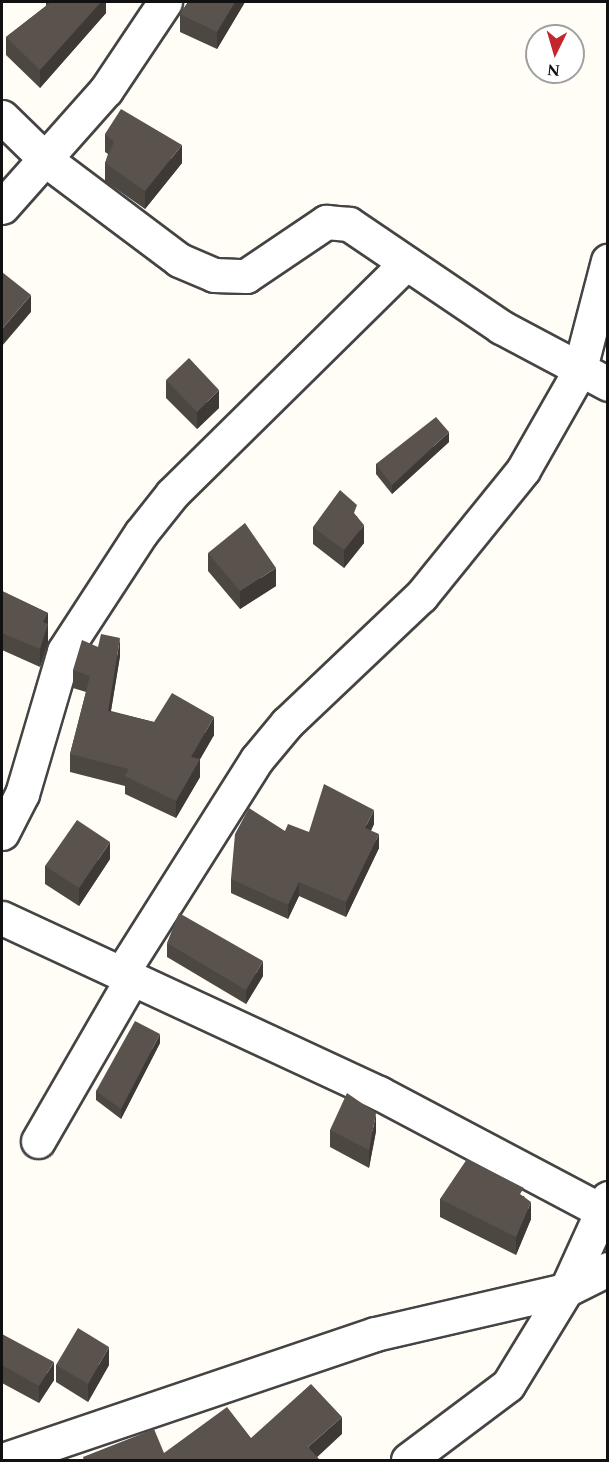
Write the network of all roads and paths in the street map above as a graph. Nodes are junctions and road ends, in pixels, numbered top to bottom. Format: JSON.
{"nodes":[{"id":1,"x":165,"y":2,"type":"edge"},
{"id":2,"x":2,"y":117,"type":"edge"},
{"id":3,"x":46,"y":160,"type":"junction"},
{"id":4,"x":2,"y":207,"type":"edge"},
{"id":5,"x":608,"y":261,"type":"edge"},
{"id":6,"x":405,"y":264,"type":"junction"},
{"id":7,"x":593,"y":378,"type":"edge"},
{"id":8,"x":2,"y":833,"type":"edge"},
{"id":9,"x":2,"y":918,"type":"edge"},
{"id":10,"x":127,"y":976,"type":"junction"},
{"id":11,"x":38,"y":1141,"type":"dead end"},
{"id":12,"x":605,"y":1207,"type":"edge"},
{"id":13,"x":608,"y":1269,"type":"edge"},
{"id":14,"x":566,"y":1290,"type":"junction"},
{"id":15,"x":3,"y":1461,"type":"edge"},
{"id":16,"x":408,"y":1461,"type":"edge"}],
"edges":[{"from":1,"to":3,"type":"street"},
{"from":2,"to":3,"type":"street"},
{"from":3,"to":4,"type":"street"},
{"from":3,"to":6,"type":"street"},
{"from":5,"to":7,"type":"street"},
{"from":6,"to":7,"type":"street"},
{"from":6,"to":8,"type":"street"},
{"from":7,"to":10,"type":"street"},
{"from":9,"to":10,"type":"street"},
{"from":10,"to":11,"type":"street"},
{"from":10,"to":12,"type":"street"},
{"from":12,"to":14,"type":"street"},
{"from":13,"to":14,"type":"street"},
{"from":14,"to":15,"type":"street"},
{"from":14,"to":16,"type":"street"}]}
